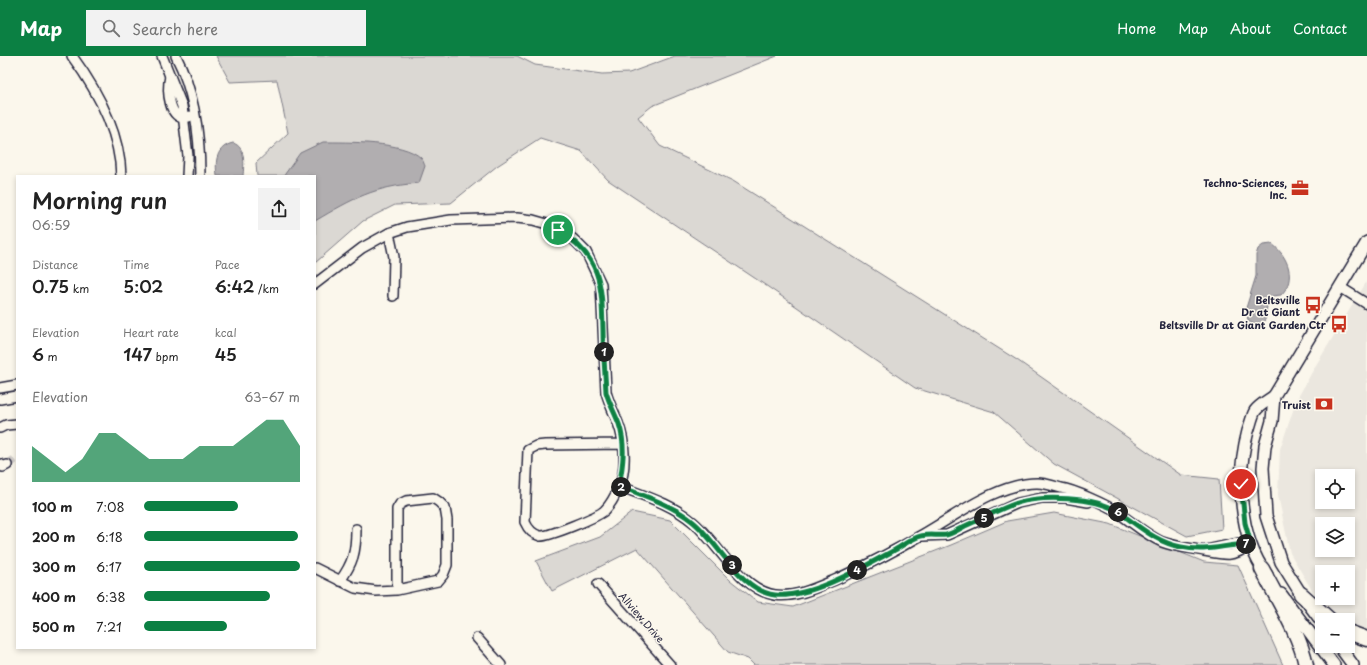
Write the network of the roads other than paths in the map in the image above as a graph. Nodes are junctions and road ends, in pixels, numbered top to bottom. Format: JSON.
{"nodes":[{"id":1,"x":72,"y":56,"type":"edge"},
{"id":2,"x":162,"y":56,"type":"edge"},
{"id":3,"x":176,"y":56,"type":"edge"},
{"id":4,"x":184,"y":71,"type":"junction"},
{"id":5,"x":170,"y":76,"type":"junction"},
{"id":6,"x":196,"y":115,"type":"junction"},
{"id":7,"x":184,"y":118,"type":"junction"},
{"id":8,"x":121,"y":173,"type":"edge"},
{"id":9,"x":187,"y":175,"type":"edge"},
{"id":10,"x":200,"y":175,"type":"edge"},
{"id":11,"x":389,"y":233,"type":"junction"},
{"id":12,"x":1367,"y":242,"type":"edge"},
{"id":13,"x":316,"y":283,"type":"edge"},
{"id":14,"x":1340,"y":287,"type":"junction"},
{"id":15,"x":393,"y":296,"type":"dead end"},
{"id":16,"x":1367,"y":304,"type":"edge"},
{"id":17,"x":16,"y":385,"type":"edge"},
{"id":18,"x":0,"y":388,"type":"edge"},
{"id":19,"x":16,"y":396,"type":"edge"},
{"id":20,"x":1274,"y":396,"type":"junction"},
{"id":21,"x":0,"y":399,"type":"edge"},
{"id":22,"x":16,"y":424,"type":"edge"},
{"id":23,"x":0,"y":428,"type":"edge"},
{"id":24,"x":623,"y":444,"type":"junction"},
{"id":25,"x":619,"y":486,"type":"junction"},
{"id":26,"x":1013,"y":490,"type":"junction"},
{"id":27,"x":1018,"y":503,"type":"junction"},
{"id":28,"x":1103,"y":505,"type":"junction"},
{"id":29,"x":356,"y":529,"type":"dead end"},
{"id":30,"x":921,"y":536,"type":"junction"},
{"id":31,"x":1251,"y":544,"type":"junction"},
{"id":32,"x":316,"y":569,"type":"edge"},
{"id":33,"x":1262,"y":569,"type":"junction"},
{"id":34,"x":340,"y":581,"type":"junction"},
{"id":35,"x":598,"y":584,"type":"dead end"},
{"id":36,"x":397,"y":590,"type":"junction"},
{"id":37,"x":1301,"y":594,"type":"junction"},
{"id":38,"x":1315,"y":613,"type":"edge"},
{"id":39,"x":1322,"y":613,"type":"edge"},
{"id":40,"x":1355,"y":635,"type":"edge"},
{"id":41,"x":476,"y":638,"type":"dead end"},
{"id":42,"x":1367,"y":639,"type":"edge"},
{"id":43,"x":1344,"y":653,"type":"edge"},
{"id":44,"x":501,"y":665,"type":"edge"},
{"id":45,"x":670,"y":665,"type":"edge"},
{"id":46,"x":1306,"y":665,"type":"edge"},
{"id":47,"x":1334,"y":665,"type":"edge"},
{"id":48,"x":1353,"y":665,"type":"edge"}],
"edges":[{"from":1,"to":8,"type":"street"},
{"from":2,"to":5,"type":"street"},
{"from":3,"to":4,"type":"street"},
{"from":4,"to":5,"type":"street"},
{"from":4,"to":6,"type":"street"},
{"from":5,"to":7,"type":"street"},
{"from":6,"to":7,"type":"street"},
{"from":6,"to":10,"type":"street"},
{"from":7,"to":9,"type":"street"},
{"from":11,"to":13,"type":"street"},
{"from":11,"to":15,"type":"street"},
{"from":11,"to":24,"type":"street"},
{"from":12,"to":14,"type":"street"},
{"from":14,"to":16,"type":"street"},
{"from":14,"to":20,"type":"street"},
{"from":17,"to":18,"type":"street"},
{"from":19,"to":21,"type":"street"},
{"from":20,"to":31,"type":"street"},
{"from":20,"to":37,"type":"street"},
{"from":22,"to":23,"type":"street"},
{"from":24,"to":25,"type":"street"},
{"from":24,"to":25,"type":"street"},
{"from":25,"to":30,"type":"street"},
{"from":26,"to":27,"type":"street"},
{"from":26,"to":28,"type":"street"},
{"from":26,"to":30,"type":"street"},
{"from":27,"to":28,"type":"street"},
{"from":27,"to":30,"type":"street"},
{"from":28,"to":31,"type":"street"},
{"from":29,"to":34,"type":"street"},
{"from":31,"to":33,"type":"street"},
{"from":32,"to":34,"type":"street"},
{"from":33,"to":46,"type":"main road"},
{"from":33,"to":47,"type":"street"},
{"from":34,"to":36,"type":"street"},
{"from":35,"to":45,"type":"street","name":"Allview Drive"},
{"from":36,"to":36,"type":"street"},
{"from":37,"to":38,"type":"street"},
{"from":37,"to":39,"type":"main road"},
{"from":40,"to":42,"type":"main road"},
{"from":41,"to":44,"type":"street"},
{"from":43,"to":48,"type":"street"}]}
